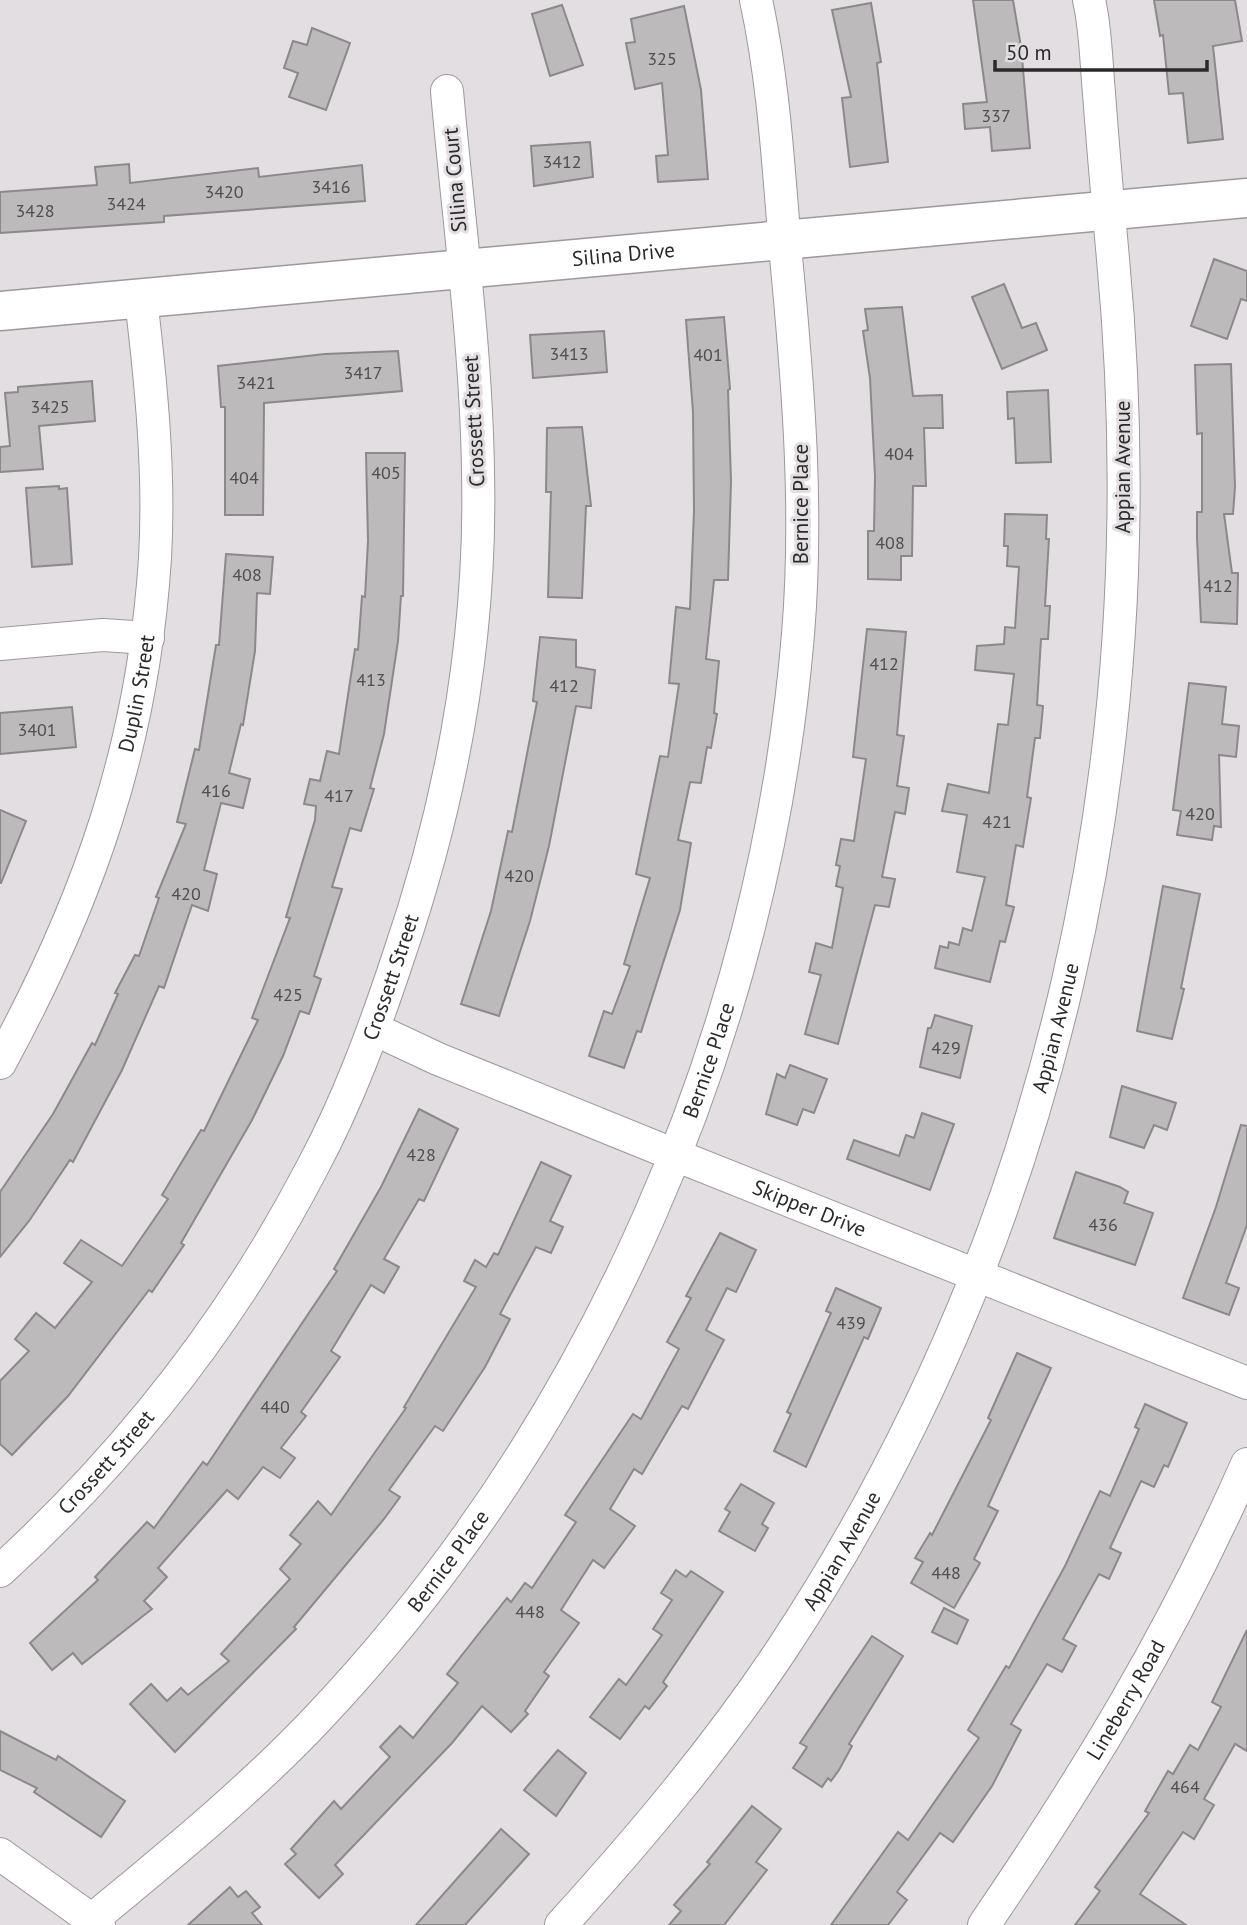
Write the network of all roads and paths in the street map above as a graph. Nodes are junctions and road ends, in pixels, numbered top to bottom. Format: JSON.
{"nodes":[{"id":1,"x":756,"y":0,"type":"edge"},
{"id":2,"x":1089,"y":0,"type":"edge"},
{"id":3,"x":447,"y":91,"type":"dead end"},
{"id":4,"x":1247,"y":198,"type":"edge"},
{"id":5,"x":1109,"y":210,"type":"junction"},
{"id":6,"x":784,"y":241,"type":"junction"},
{"id":7,"x":463,"y":270,"type":"junction"},
{"id":8,"x":141,"y":299,"type":"junction"},
{"id":9,"x":0,"y":311,"type":"edge"},
{"id":10,"x":148,"y":638,"type":"junction"},
{"id":11,"x":0,"y":644,"type":"edge"},
{"id":12,"x":374,"y":1029,"type":"junction"},
{"id":13,"x":0,"y":1063,"type":"edge"},
{"id":14,"x":675,"y":1155,"type":"junction"},
{"id":15,"x":977,"y":1274,"type":"junction"},
{"id":16,"x":1247,"y":1383,"type":"edge"},
{"id":17,"x":1247,"y":1464,"type":"edge"},
{"id":18,"x":0,"y":1571,"type":"edge"},
{"id":19,"x":0,"y":1854,"type":"edge"},
{"id":20,"x":96,"y":1922,"type":"edge"},
{"id":21,"x":561,"y":1925,"type":"edge"},
{"id":22,"x":984,"y":1925,"type":"edge"}],
"edges":[{"from":1,"to":6,"type":"street","name":"Bernice Place"},
{"from":2,"to":5,"type":"street","name":"Appian Avenue"},
{"from":3,"to":7,"type":"street","name":"Silina Court"},
{"from":4,"to":5,"type":"street","name":"Silina Drive"},
{"from":5,"to":6,"type":"street","name":"Silina Drive"},
{"from":5,"to":15,"type":"street","name":"Appian Avenue"},
{"from":6,"to":7,"type":"street","name":"Silina Drive"},
{"from":6,"to":14,"type":"street","name":"Bernice Place"},
{"from":7,"to":8,"type":"street","name":"Silina Drive"},
{"from":7,"to":12,"type":"street","name":"Crossett Street"},
{"from":8,"to":9,"type":"street","name":"Silina Drive"},
{"from":8,"to":10,"type":"street","name":"Duplin Street"},
{"from":10,"to":11,"type":"street"},
{"from":10,"to":13,"type":"street","name":"Duplin Street"},
{"from":12,"to":14,"type":"street","name":"Skipper Drive"},
{"from":12,"to":18,"type":"street","name":"Crossett Street"},
{"from":14,"to":15,"type":"street","name":"Skipper Drive"},
{"from":14,"to":20,"type":"street","name":"Bernice Place"},
{"from":15,"to":16,"type":"street","name":"Skipper Drive"},
{"from":15,"to":21,"type":"street","name":"Appian Avenue"},
{"from":17,"to":22,"type":"street","name":"Lineberry Road"},
{"from":19,"to":20,"type":"street"}]}
